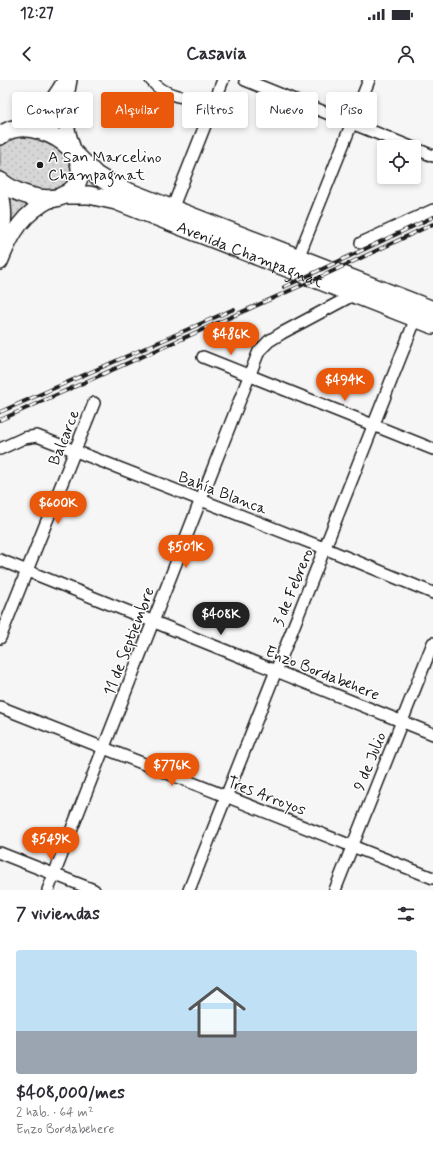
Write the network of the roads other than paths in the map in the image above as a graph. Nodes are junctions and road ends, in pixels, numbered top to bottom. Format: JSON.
{"nodes":[{"id":1,"x":66,"y":80,"type":"edge"},
{"id":2,"x":69,"y":80,"type":"edge"},
{"id":3,"x":151,"y":80,"type":"edge"},
{"id":4,"x":223,"y":80,"type":"edge"},
{"id":5,"x":244,"y":80,"type":"edge"},
{"id":6,"x":369,"y":80,"type":"edge"},
{"id":7,"x":218,"y":92,"type":"edge"},
{"id":8,"x":364,"y":92,"type":"edge"},
{"id":9,"x":182,"y":97,"type":"edge"},
{"id":10,"x":326,"y":113,"type":"edge"},
{"id":11,"x":204,"y":128,"type":"edge"},
{"id":12,"x":350,"y":128,"type":"edge"},
{"id":13,"x":364,"y":128,"type":"edge"},
{"id":14,"x":7,"y":130,"type":"edge"},
{"id":15,"x":394,"y":140,"type":"edge"},
{"id":16,"x":421,"y":151,"type":"edge"},
{"id":17,"x":75,"y":154,"type":"junction"},
{"id":18,"x":433,"y":156,"type":"edge"},
{"id":19,"x":0,"y":181,"type":"edge"},
{"id":20,"x":0,"y":189,"type":"edge"},
{"id":21,"x":59,"y":197,"type":"junction"},
{"id":22,"x":172,"y":209,"type":"junction"},
{"id":23,"x":433,"y":210,"type":"edge"},
{"id":24,"x":0,"y":238,"type":"edge"},
{"id":25,"x":361,"y":243,"type":"dead end"},
{"id":26,"x":298,"y":258,"type":"junction"},
{"id":27,"x":0,"y":262,"type":"edge"},
{"id":28,"x":355,"y":294,"type":"junction"},
{"id":29,"x":433,"y":310,"type":"edge"},
{"id":30,"x":416,"y":318,"type":"junction"},
{"id":31,"x":433,"y":325,"type":"edge"},
{"id":32,"x":203,"y":358,"type":"dead end"},
{"id":33,"x":249,"y":376,"type":"junction"},
{"id":34,"x":94,"y":403,"type":"dead end"},
{"id":35,"x":373,"y":425,"type":"junction"},
{"id":36,"x":0,"y":449,"type":"edge"},
{"id":37,"x":433,"y":449,"type":"edge"},
{"id":38,"x":75,"y":450,"type":"junction"},
{"id":39,"x":201,"y":501,"type":"junction"},
{"id":40,"x":324,"y":548,"type":"junction"},
{"id":41,"x":0,"y":560,"type":"edge"},
{"id":42,"x":27,"y":571,"type":"junction"},
{"id":43,"x":433,"y":593,"type":"edge"},
{"id":44,"x":153,"y":622,"type":"junction"},
{"id":45,"x":0,"y":638,"type":"edge"},
{"id":46,"x":433,"y":643,"type":"edge"},
{"id":47,"x":276,"y":671,"type":"junction"},
{"id":48,"x":0,"y":707,"type":"edge"},
{"id":49,"x":402,"y":721,"type":"junction"},
{"id":50,"x":433,"y":734,"type":"edge"},
{"id":51,"x":104,"y":748,"type":"junction"},
{"id":52,"x":226,"y":796,"type":"junction"},
{"id":53,"x":353,"y":845,"type":"junction"},
{"id":54,"x":0,"y":853,"type":"edge"},
{"id":55,"x":54,"y":874,"type":"junction"},
{"id":56,"x":433,"y":878,"type":"edge"},
{"id":57,"x":48,"y":890,"type":"edge"},
{"id":58,"x":94,"y":890,"type":"edge"},
{"id":59,"x":189,"y":890,"type":"edge"},
{"id":60,"x":335,"y":890,"type":"edge"}],
"edges":[{"from":1,"to":14,"type":"main road"},
{"from":2,"to":17,"type":"main road"},
{"from":3,"to":9,"type":"street"},
{"from":4,"to":7,"type":"street"},
{"from":5,"to":10,"type":"street"},
{"from":6,"to":8,"type":"street"},
{"from":11,"to":22,"type":"street"},
{"from":12,"to":26,"type":"street"},
{"from":13,"to":15,"type":"street"},
{"from":14,"to":17,"type":"highway","name":"Avenida Champagnat"},
{"from":16,"to":18,"type":"street"},
{"from":17,"to":21,"type":"highway"},
{"from":17,"to":22,"type":"highway","name":"Avenida Champagnat"},
{"from":19,"to":21,"type":"highway","name":"Avenida Champagnat"},
{"from":20,"to":24,"type":"main road"},
{"from":21,"to":27,"type":"main road"},
{"from":21,"to":28,"type":"highway","name":"Avenida Champagnat"},
{"from":22,"to":26,"type":"highway","name":"Avenida Champagnat"},
{"from":23,"to":25,"type":"street"},
{"from":26,"to":29,"type":"highway","name":"Avenida Champagnat"},
{"from":28,"to":30,"type":"highway","name":"Avenida Champagnat"},
{"from":28,"to":33,"type":"street","name":"11 de Septiembre"},
{"from":30,"to":31,"type":"highway","name":"Avenida Champagnat"},
{"from":30,"to":35,"type":"street","name":"3 de Febrero"},
{"from":32,"to":33,"type":"street"},
{"from":33,"to":35,"type":"street"},
{"from":33,"to":39,"type":"street","name":"11 de Septiembre"},
{"from":34,"to":38,"type":"street","name":"Balcarce"},
{"from":35,"to":37,"type":"street"},
{"from":35,"to":40,"type":"street","name":"3 de Febrero"},
{"from":36,"to":38,"type":"street","name":"Bahía Blanca"},
{"from":38,"to":39,"type":"street","name":"Bahía Blanca"},
{"from":38,"to":42,"type":"street","name":"Balcarce"},
{"from":39,"to":40,"type":"street","name":"Bahía Blanca"},
{"from":39,"to":44,"type":"street","name":"11 de Septiembre"},
{"from":40,"to":43,"type":"street","name":"Bahía Blanca"},
{"from":40,"to":47,"type":"street","name":"3 de Febrero"},
{"from":41,"to":42,"type":"street","name":"Enzo Bordabehere"},
{"from":42,"to":44,"type":"street","name":"Enzo Bordabehere"},
{"from":42,"to":45,"type":"street","name":"Balcarce"},
{"from":44,"to":47,"type":"street","name":"Enzo Bordabehere"},
{"from":44,"to":51,"type":"street","name":"11 de Septiembre"},
{"from":46,"to":49,"type":"street","name":"9 de Julio"},
{"from":47,"to":49,"type":"street","name":"Enzo Bordabehere"},
{"from":47,"to":52,"type":"street","name":"3 de Febrero"},
{"from":48,"to":51,"type":"street","name":"Tres Arroyos"},
{"from":49,"to":50,"type":"street","name":"Enzo Bordabehere"},
{"from":49,"to":53,"type":"street","name":"9 de Julio"},
{"from":51,"to":52,"type":"street","name":"Tres Arroyos"},
{"from":51,"to":55,"type":"street","name":"11 de Septiembre"},
{"from":52,"to":53,"type":"street","name":"Tres Arroyos"},
{"from":52,"to":59,"type":"street","name":"3 de Febrero"},
{"from":53,"to":56,"type":"street","name":"Tres Arroyos"},
{"from":53,"to":60,"type":"street","name":"9 de Julio"},
{"from":54,"to":55,"type":"street"},
{"from":55,"to":57,"type":"street","name":"11 de Septiembre"},
{"from":55,"to":58,"type":"street"}]}
